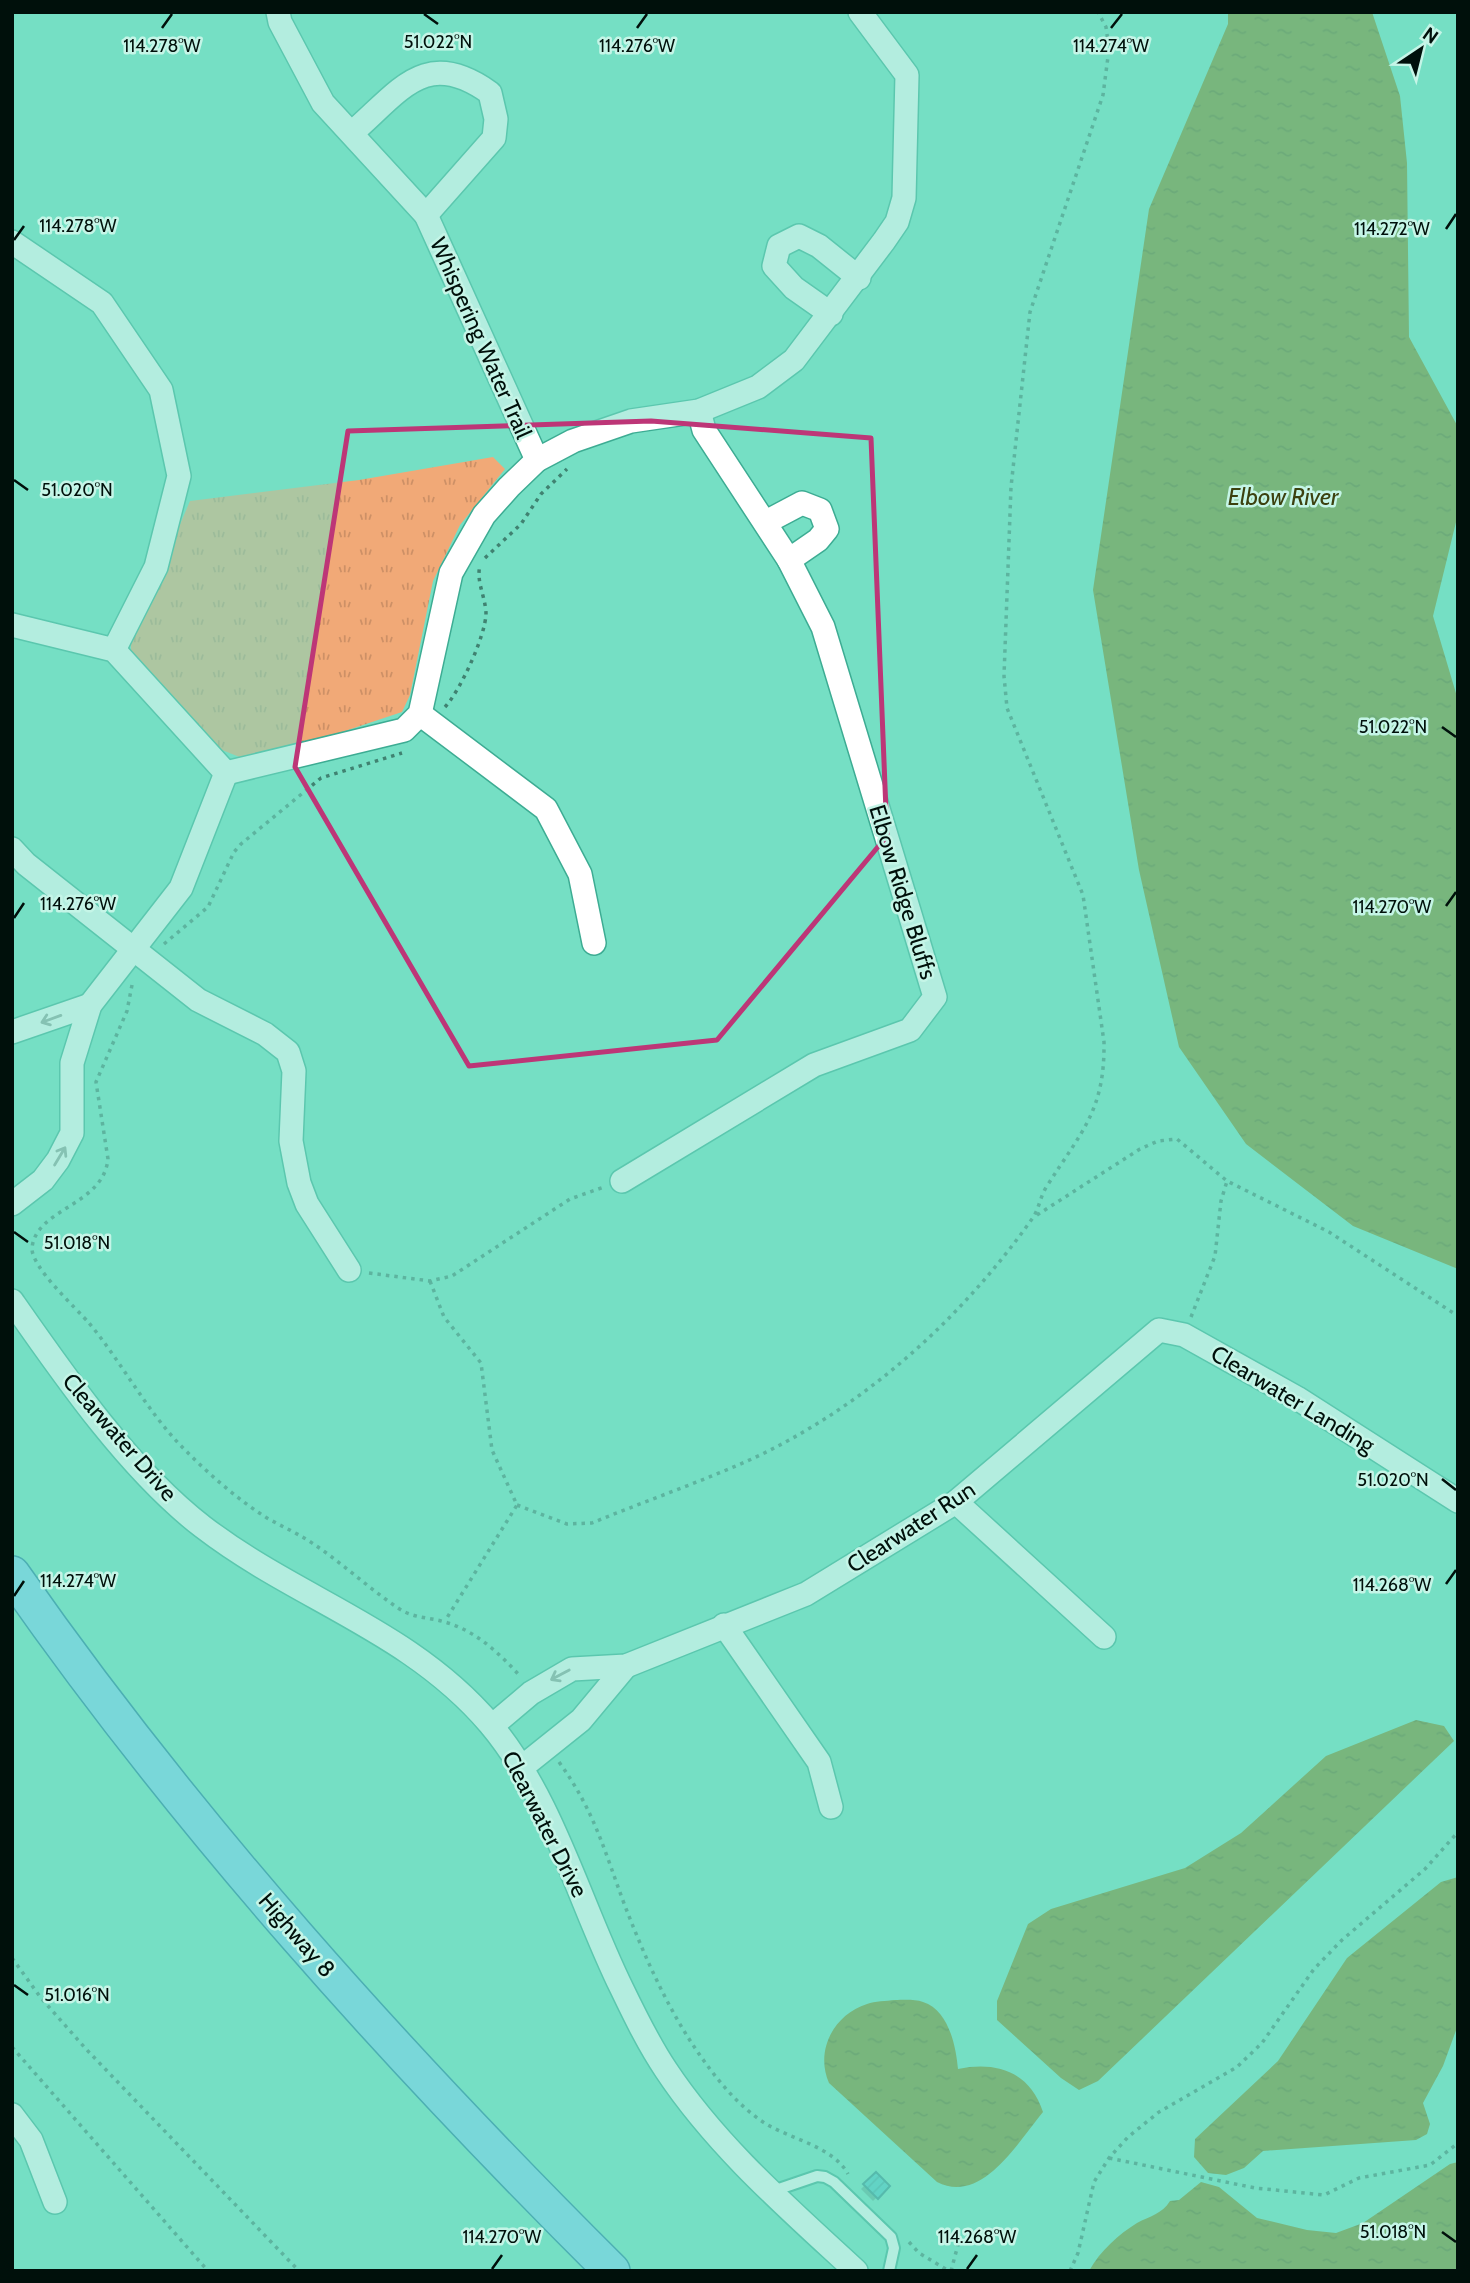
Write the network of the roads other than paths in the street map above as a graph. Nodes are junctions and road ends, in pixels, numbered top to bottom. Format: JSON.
{"nodes":[{"id":1,"x":278,"y":12,"type":"edge"},
{"id":2,"x":860,"y":12,"type":"edge"},
{"id":3,"x":353,"y":132,"type":"junction"},
{"id":4,"x":426,"y":215,"type":"junction"},
{"id":5,"x":12,"y":242,"type":"edge"},
{"id":6,"x":859,"y":278,"type":"junction"},
{"id":7,"x":831,"y":314,"type":"junction"},
{"id":8,"x":699,"y":411,"type":"junction"},
{"id":9,"x":537,"y":460,"type":"junction"},
{"id":10,"x":765,"y":522,"type":"junction"},
{"id":11,"x":789,"y":560,"type":"junction"},
{"id":12,"x":12,"y":625,"type":"edge"},
{"id":13,"x":114,"y":650,"type":"junction"},
{"id":14,"x":420,"y":714,"type":"junction"},
{"id":15,"x":226,"y":773,"type":"junction"},
{"id":16,"x":12,"y":849,"type":"edge"},
{"id":17,"x":594,"y":943,"type":"dead end"},
{"id":18,"x":132,"y":949,"type":"junction"},
{"id":19,"x":90,"y":1005,"type":"junction"},
{"id":20,"x":12,"y":1032,"type":"edge"},
{"id":21,"x":622,"y":1181,"type":"road end"},
{"id":22,"x":12,"y":1204,"type":"edge"},
{"id":23,"x":349,"y":1270,"type":"road end"},
{"id":24,"x":12,"y":1301,"type":"edge"},
{"id":25,"x":1159,"y":1330,"type":"joint"},
{"id":26,"x":1458,"y":1501,"type":"edge"},
{"id":27,"x":956,"y":1502,"type":"junction"},
{"id":28,"x":12,"y":1574,"type":"edge"},
{"id":29,"x":724,"y":1625,"type":"junction"},
{"id":30,"x":1104,"y":1637,"type":"dead end"},
{"id":31,"x":626,"y":1666,"type":"junction"},
{"id":32,"x":492,"y":1726,"type":"junction"},
{"id":33,"x":522,"y":1768,"type":"junction"},
{"id":34,"x":831,"y":1807,"type":"dead end"},
{"id":35,"x":12,"y":2116,"type":"edge"},
{"id":36,"x":771,"y":2192,"type":"junction"},
{"id":37,"x":55,"y":2202,"type":"dead end"},
{"id":38,"x":612,"y":2271,"type":"edge"},
{"id":39,"x":856,"y":2271,"type":"edge"},
{"id":40,"x":889,"y":2271,"type":"edge"}],
"edges":[{"from":1,"to":3,"type":"street","name":"Whispering Water Trail"},
{"from":2,"to":6,"type":"street"},
{"from":3,"to":4,"type":"street","name":"Whispering Water Trail"},
{"from":3,"to":4,"type":"street","name":"Whispering Water Trail"},
{"from":4,"to":9,"type":"street","name":"Whispering Water Trail"},
{"from":5,"to":13,"type":"street"},
{"from":6,"to":7,"type":"street"},
{"from":6,"to":7,"type":"street"},
{"from":7,"to":8,"type":"street"},
{"from":8,"to":9,"type":"street"},
{"from":8,"to":10,"type":"street","name":"Elbow Ridge Bluffs"},
{"from":9,"to":14,"type":"street"},
{"from":10,"to":11,"type":"street","name":"Elbow Ridge Bluffs"},
{"from":10,"to":11,"type":"street"},
{"from":11,"to":21,"type":"street","name":"Elbow Ridge Bluffs"},
{"from":12,"to":13,"type":"street"},
{"from":13,"to":15,"type":"street"},
{"from":14,"to":15,"type":"street"},
{"from":14,"to":17,"type":"street"},
{"from":15,"to":18,"type":"street"},
{"from":16,"to":18,"type":"street"},
{"from":18,"to":19,"type":"street"},
{"from":18,"to":23,"type":"street"},
{"from":19,"to":20,"type":"street","one_way":true},
{"from":22,"to":19,"type":"street","one_way":true},
{"from":24,"to":32,"type":"street","name":"Clearwater Drive"},
{"from":25,"to":26,"type":"street","name":"Clearwater Landing"},
{"from":25,"to":27,"type":"street","name":"Clearwater Run"},
{"from":27,"to":29,"type":"street","name":"Clearwater Run"},
{"from":27,"to":30,"type":"street"},
{"from":28,"to":38,"type":"main road","name":"Highway 8"},
{"from":29,"to":31,"type":"street","name":"Clearwater Run"},
{"from":29,"to":34,"type":"street"},
{"from":31,"to":32,"type":"street","name":"Clearwater Run","one_way":true},
{"from":31,"to":33,"type":"street","name":"Clearwater Run"},
{"from":32,"to":33,"type":"street","name":"Clearwater Drive"},
{"from":33,"to":36,"type":"street","name":"Clearwater Drive"},
{"from":35,"to":37,"type":"street"},
{"from":36,"to":39,"type":"street","name":"Clearwater Drive"},
{"from":36,"to":40,"type":"lane"}]}
